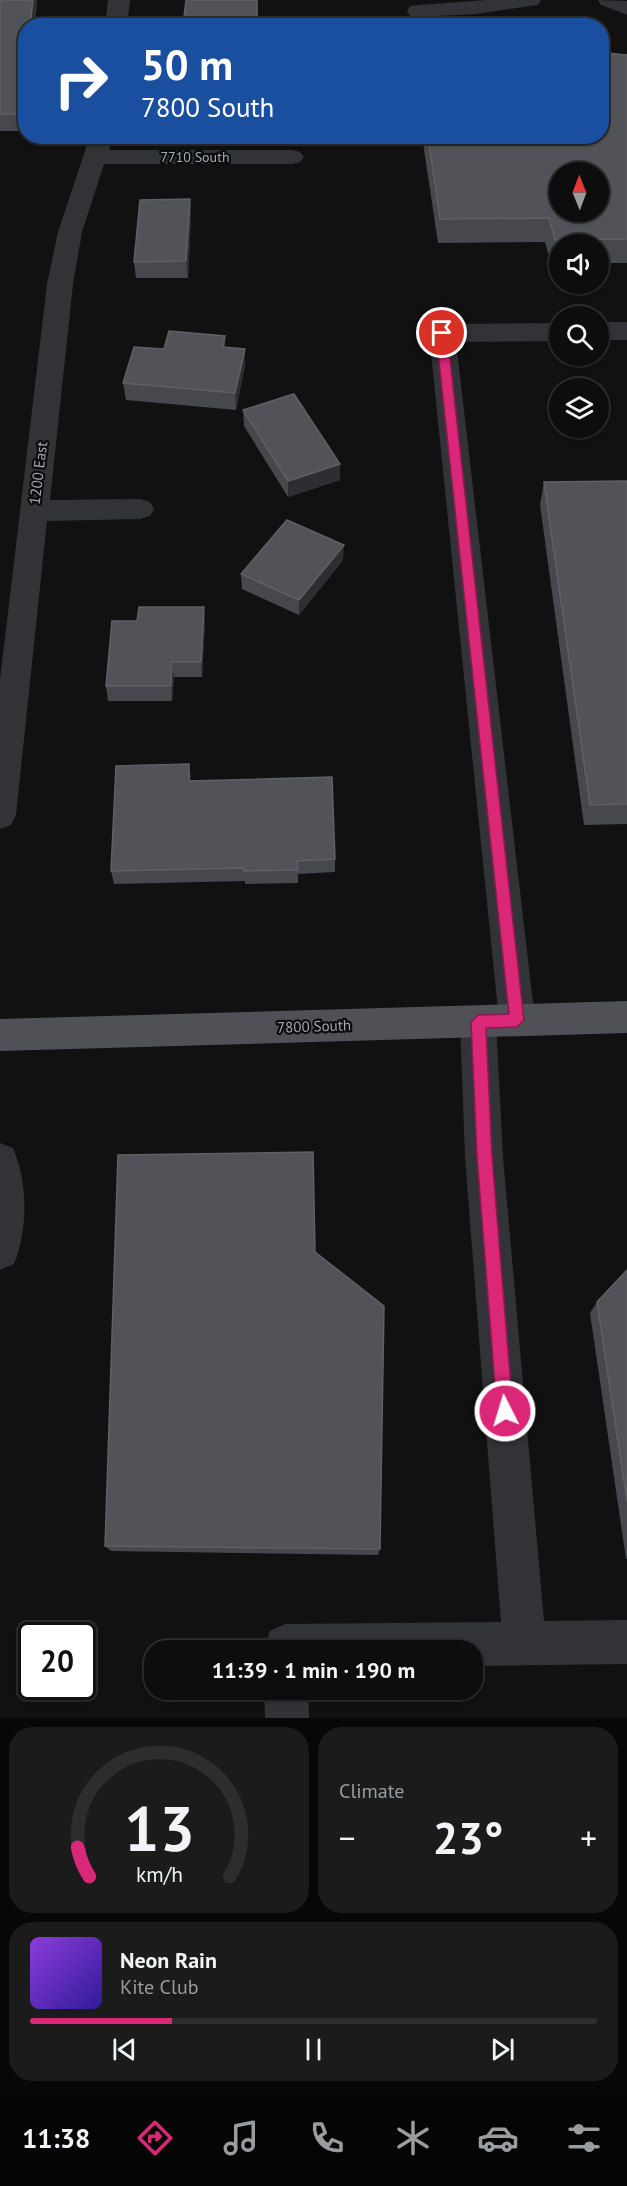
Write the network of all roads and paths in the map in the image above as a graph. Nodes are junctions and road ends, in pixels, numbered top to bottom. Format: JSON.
{"nodes":[{"id":1,"x":119,"y":0,"type":"edge"},
{"id":2,"x":530,"y":0,"type":"edge"},
{"id":3,"x":609,"y":0,"type":"edge"},
{"id":4,"x":627,"y":9,"type":"edge"},
{"id":5,"x":418,"y":11,"type":"dead end"},
{"id":6,"x":117,"y":18,"type":"edge"},
{"id":7,"x":99,"y":147,"type":"edge"},
{"id":8,"x":292,"y":157,"type":"dead end"},
{"id":9,"x":609,"y":331,"type":"edge"},
{"id":10,"x":627,"y":331,"type":"edge"},
{"id":11,"x":549,"y":332,"type":"edge"},
{"id":12,"x":140,"y":509,"type":"dead end"},
{"id":13,"x":34,"y":511,"type":"junction"},
{"id":14,"x":0,"y":815,"type":"edge"},
{"id":15,"x":627,"y":1017,"type":"edge"},
{"id":16,"x":517,"y":1020,"type":"junction"},
{"id":17,"x":478,"y":1022,"type":"junction"},
{"id":18,"x":0,"y":1035,"type":"edge"},
{"id":19,"x":0,"y":1161,"type":"edge"},
{"id":20,"x":0,"y":1251,"type":"edge"},
{"id":21,"x":524,"y":1642,"type":"junction"},
{"id":22,"x":627,"y":1642,"type":"edge"},
{"id":23,"x":483,"y":1643,"type":"edge"},
{"id":24,"x":286,"y":1700,"type":"edge"},
{"id":25,"x":286,"y":1718,"type":"edge"}],
"edges":[{"from":1,"to":6,"type":"street"},
{"from":2,"to":5,"type":"street"},
{"from":3,"to":4,"type":"street"},
{"from":7,"to":8,"type":"street","name":"7710 South"},
{"from":7,"to":13,"type":"street","name":"1200 East"},
{"from":9,"to":10,"type":"street"},
{"from":11,"to":16,"type":"street"},
{"from":12,"to":13,"type":"street"},
{"from":13,"to":14,"type":"street","name":"1200 East"},
{"from":15,"to":16,"type":"main road","name":"7800 South"},
{"from":16,"to":17,"type":"main road","name":"7800 South"},
{"from":17,"to":18,"type":"main road","name":"7800 South"},
{"from":17,"to":21,"type":"street"},
{"from":19,"to":20,"type":"street"},
{"from":21,"to":22,"type":"street"},
{"from":21,"to":23,"type":"street"},
{"from":24,"to":25,"type":"street"}]}
